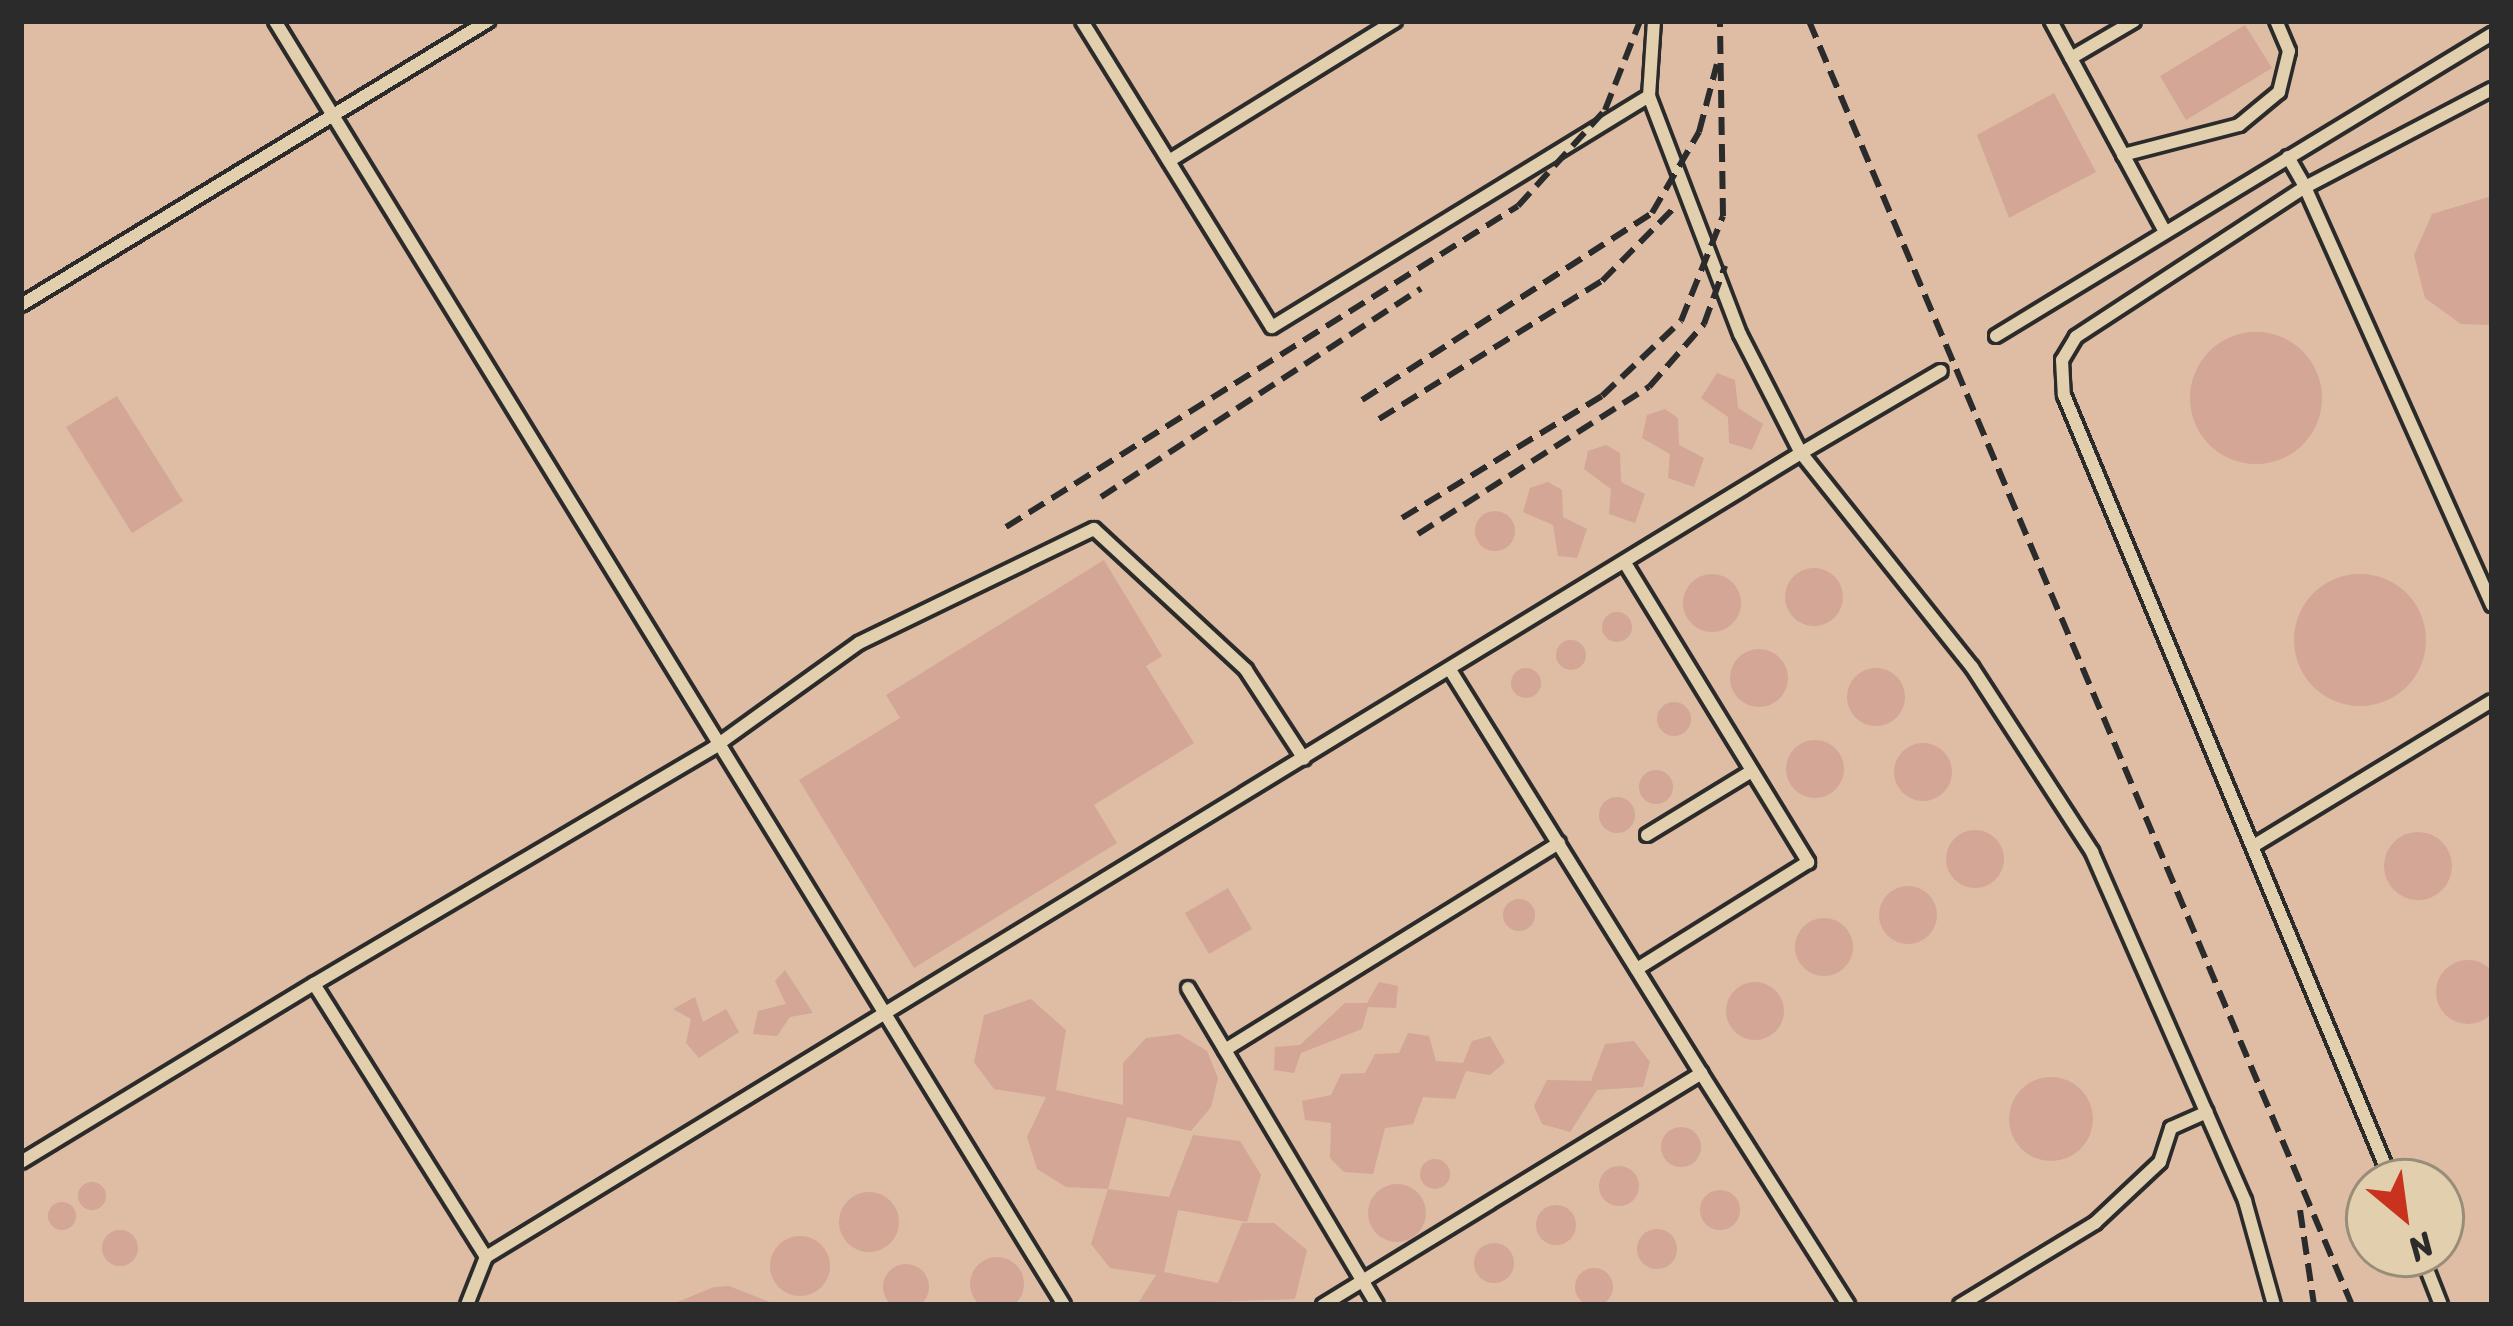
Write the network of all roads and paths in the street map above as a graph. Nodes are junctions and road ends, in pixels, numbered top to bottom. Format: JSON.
{"nodes":[{"id":1,"x":275,"y":21,"type":"edge"},
{"id":2,"x":488,"y":21,"type":"edge"},
{"id":3,"x":1082,"y":21,"type":"edge"},
{"id":4,"x":1395,"y":21,"type":"edge"},
{"id":5,"x":1654,"y":21,"type":"edge"},
{"id":6,"x":2051,"y":21,"type":"edge"},
{"id":7,"x":2134,"y":21,"type":"edge"},
{"id":8,"x":2276,"y":21,"type":"edge"},
{"id":9,"x":2492,"y":34,"type":"edge"},
{"id":10,"x":2071,"y":58,"type":"junction"},
{"id":11,"x":2492,"y":88,"type":"edge"},
{"id":12,"x":1648,"y":96,"type":"junction"},
{"id":13,"x":333,"y":116,"type":"junction"},
{"id":14,"x":2123,"y":155,"type":"junction"},
{"id":15,"x":2288,"y":157,"type":"junction"},
{"id":16,"x":1168,"y":161,"type":"junction"},
{"id":17,"x":2305,"y":187,"type":"junction"},
{"id":18,"x":2165,"y":232,"type":"junction"},
{"id":19,"x":21,"y":304,"type":"edge"},
{"id":20,"x":1996,"y":337,"type":"dead end"},
{"id":21,"x":1941,"y":370,"type":"dead end"},
{"id":22,"x":1802,"y":453,"type":"junction"},
{"id":23,"x":1625,"y":563,"type":"junction"},
{"id":24,"x":2492,"y":605,"type":"edge"},
{"id":25,"x":1450,"y":669,"type":"junction"},
{"id":26,"x":2492,"y":701,"type":"edge"},
{"id":27,"x":717,"y":744,"type":"junction"},
{"id":28,"x":1304,"y":759,"type":"junction"},
{"id":29,"x":1752,"y":771,"type":"junction"},
{"id":30,"x":1647,"y":836,"type":"dead end"},
{"id":31,"x":1559,"y":843,"type":"junction"},
{"id":32,"x":2255,"y":845,"type":"junction"},
{"id":33,"x":1637,"y":969,"type":"junction"},
{"id":34,"x":314,"y":984,"type":"junction"},
{"id":35,"x":1189,"y":988,"type":"dead end"},
{"id":36,"x":884,"y":1015,"type":"junction"},
{"id":37,"x":1225,"y":1050,"type":"junction"},
{"id":38,"x":1701,"y":1073,"type":"junction"},
{"id":39,"x":2206,"y":1112,"type":"junction"},
{"id":40,"x":2382,"y":1158,"type":"edge"},
{"id":41,"x":21,"y":1162,"type":"edge"},
{"id":42,"x":486,"y":1257,"type":"junction"},
{"id":43,"x":1362,"y":1281,"type":"junction"},
{"id":44,"x":466,"y":1305,"type":"edge"},
{"id":45,"x":1064,"y":1305,"type":"edge"},
{"id":46,"x":1323,"y":1305,"type":"edge"},
{"id":47,"x":1377,"y":1305,"type":"edge"},
{"id":48,"x":1848,"y":1305,"type":"edge"},
{"id":49,"x":1960,"y":1305,"type":"edge"},
{"id":50,"x":2273,"y":1305,"type":"edge"}],
"edges":[{"from":1,"to":13,"type":"lane"},
{"from":2,"to":13,"type":"lane"},
{"from":3,"to":16,"type":"lane"},
{"from":4,"to":16,"type":"lane"},
{"from":5,"to":12,"type":"lane"},
{"from":6,"to":10,"type":"lane"},
{"from":7,"to":10,"type":"lane"},
{"from":8,"to":14,"type":"lane"},
{"from":9,"to":15,"type":"lane"},
{"from":10,"to":14,"type":"lane"},
{"from":11,"to":17,"type":"lane"},
{"from":12,"to":16,"type":"lane"},
{"from":12,"to":22,"type":"lane"},
{"from":13,"to":19,"type":"lane"},
{"from":13,"to":27,"type":"lane"},
{"from":14,"to":18,"type":"lane"},
{"from":15,"to":17,"type":"lane"},
{"from":15,"to":18,"type":"lane"},
{"from":17,"to":24,"type":"lane"},
{"from":17,"to":32,"type":"lane"},
{"from":18,"to":20,"type":"lane"},
{"from":21,"to":22,"type":"lane"},
{"from":22,"to":23,"type":"lane"},
{"from":22,"to":39,"type":"lane"},
{"from":23,"to":25,"type":"lane"},
{"from":23,"to":29,"type":"lane"},
{"from":25,"to":28,"type":"lane"},
{"from":25,"to":31,"type":"lane"},
{"from":26,"to":32,"type":"lane"},
{"from":27,"to":28,"type":"lane"},
{"from":27,"to":34,"type":"lane"},
{"from":27,"to":36,"type":"lane"},
{"from":28,"to":36,"type":"lane"},
{"from":29,"to":30,"type":"lane"},
{"from":29,"to":33,"type":"lane"},
{"from":31,"to":33,"type":"lane"},
{"from":31,"to":37,"type":"lane"},
{"from":32,"to":40,"type":"lane"},
{"from":33,"to":38,"type":"lane"},
{"from":34,"to":41,"type":"lane"},
{"from":34,"to":42,"type":"lane"},
{"from":35,"to":37,"type":"lane"},
{"from":36,"to":42,"type":"lane"},
{"from":36,"to":45,"type":"lane"},
{"from":37,"to":43,"type":"lane"},
{"from":38,"to":43,"type":"lane"},
{"from":38,"to":48,"type":"lane"},
{"from":39,"to":49,"type":"lane"},
{"from":39,"to":50,"type":"lane"},
{"from":42,"to":44,"type":"lane"},
{"from":43,"to":46,"type":"lane"},
{"from":43,"to":47,"type":"lane"}]}
